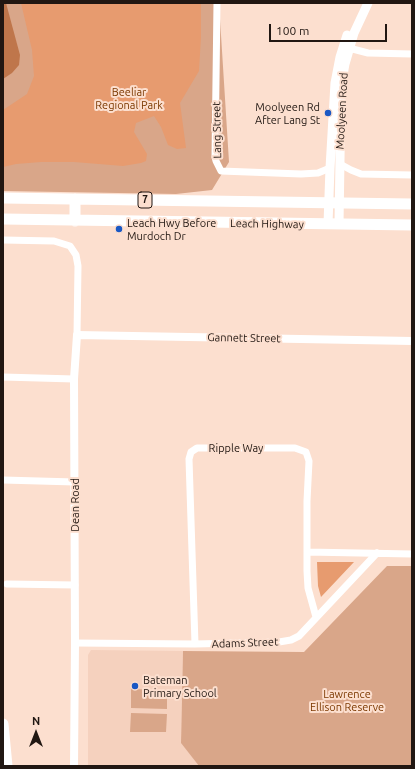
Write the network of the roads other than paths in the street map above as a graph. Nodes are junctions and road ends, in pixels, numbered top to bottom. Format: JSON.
{"nodes":[{"id":1,"x":216,"y":3,"type":"edge"},
{"id":2,"x":361,"y":3,"type":"edge"},
{"id":3,"x":368,"y":3,"type":"edge"},
{"id":4,"x":346,"y":47,"type":"junction"},
{"id":5,"x":412,"y":54,"type":"edge"},
{"id":6,"x":340,"y":164,"type":"junction"},
{"id":7,"x":330,"y":168,"type":"junction"},
{"id":8,"x":412,"y":175,"type":"edge"},
{"id":9,"x":3,"y":198,"type":"edge"},
{"id":10,"x":74,"y":199,"type":"junction"},
{"id":11,"x":334,"y":203,"type":"junction"},
{"id":12,"x":412,"y":204,"type":"edge"},
{"id":13,"x":3,"y":219,"type":"edge"},
{"id":14,"x":75,"y":221,"type":"junction"},
{"id":15,"x":328,"y":224,"type":"junction"},
{"id":16,"x":339,"y":224,"type":"junction"},
{"id":17,"x":412,"y":225,"type":"edge"},
{"id":18,"x":3,"y":240,"type":"edge"},
{"id":19,"x":77,"y":335,"type":"junction"},
{"id":20,"x":412,"y":341,"type":"edge"},
{"id":21,"x":3,"y":377,"type":"edge"},
{"id":22,"x":74,"y":379,"type":"junction"},
{"id":23,"x":3,"y":480,"type":"edge"},
{"id":24,"x":75,"y":482,"type":"junction"},
{"id":25,"x":307,"y":552,"type":"junction"},
{"id":26,"x":377,"y":553,"type":"junction"},
{"id":27,"x":412,"y":554,"type":"edge"},
{"id":28,"x":7,"y":584,"type":"dead end"},
{"id":29,"x":75,"y":585,"type":"junction"},
{"id":30,"x":316,"y":617,"type":"junction"},
{"id":31,"x":75,"y":643,"type":"junction"},
{"id":32,"x":195,"y":644,"type":"junction"},
{"id":33,"x":3,"y":724,"type":"edge"},
{"id":34,"x":7,"y":766,"type":"edge"},
{"id":35,"x":74,"y":766,"type":"edge"}],
"edges":[{"from":1,"to":7,"type":"street","name":"Lang Street"},
{"from":2,"to":4,"type":"main road","name":"Moolyeen Road"},
{"from":3,"to":4,"type":"main road","name":"Moolyeen Road"},
{"from":4,"to":5,"type":"street"},
{"from":4,"to":6,"type":"main road","name":"Moolyeen Road"},
{"from":4,"to":7,"type":"main road","name":"Moolyeen Road"},
{"from":6,"to":8,"type":"street"},
{"from":6,"to":11,"type":"main road","name":"Moolyeen Road"},
{"from":7,"to":11,"type":"main road","name":"Moolyeen Road"},
{"from":9,"to":10,"type":"main road","name":"Leach Highway","number":"7"},
{"from":10,"to":11,"type":"main road","name":"Leach Highway","number":"7"},
{"from":10,"to":14,"type":"main road"},
{"from":11,"to":12,"type":"main road","name":"Leach Highway","number":"7"},
{"from":11,"to":15,"type":"main road","name":"Moolyeen Road"},
{"from":11,"to":16,"type":"main road","name":"Moolyeen Road"},
{"from":13,"to":14,"type":"main road","name":"Leach Highway","number":"7"},
{"from":14,"to":15,"type":"main road","name":"Leach Highway","number":"7"},
{"from":15,"to":16,"type":"main road","name":"Leach Highway","number":"7"},
{"from":16,"to":17,"type":"main road","name":"Leach Highway","number":"7"},
{"from":18,"to":19,"type":"street","name":"Dean Road"},
{"from":19,"to":20,"type":"street","name":"Gannett Street"},
{"from":19,"to":22,"type":"street","name":"Dean Road"},
{"from":21,"to":22,"type":"street"},
{"from":22,"to":24,"type":"street","name":"Dean Road"},
{"from":23,"to":24,"type":"street"},
{"from":24,"to":29,"type":"street","name":"Dean Road"},
{"from":25,"to":26,"type":"street"},
{"from":25,"to":30,"type":"street","name":"Ripple Way"},
{"from":25,"to":32,"type":"street","name":"Ripple Way"},
{"from":26,"to":27,"type":"street"},
{"from":26,"to":30,"type":"street","name":"Adams Street"},
{"from":28,"to":29,"type":"street"},
{"from":29,"to":31,"type":"street","name":"Dean Road"},
{"from":30,"to":32,"type":"street","name":"Adams Street"},
{"from":31,"to":32,"type":"street","name":"Adams Street"},
{"from":31,"to":35,"type":"street","name":"Dean Road"},
{"from":33,"to":34,"type":"main road"}]}
